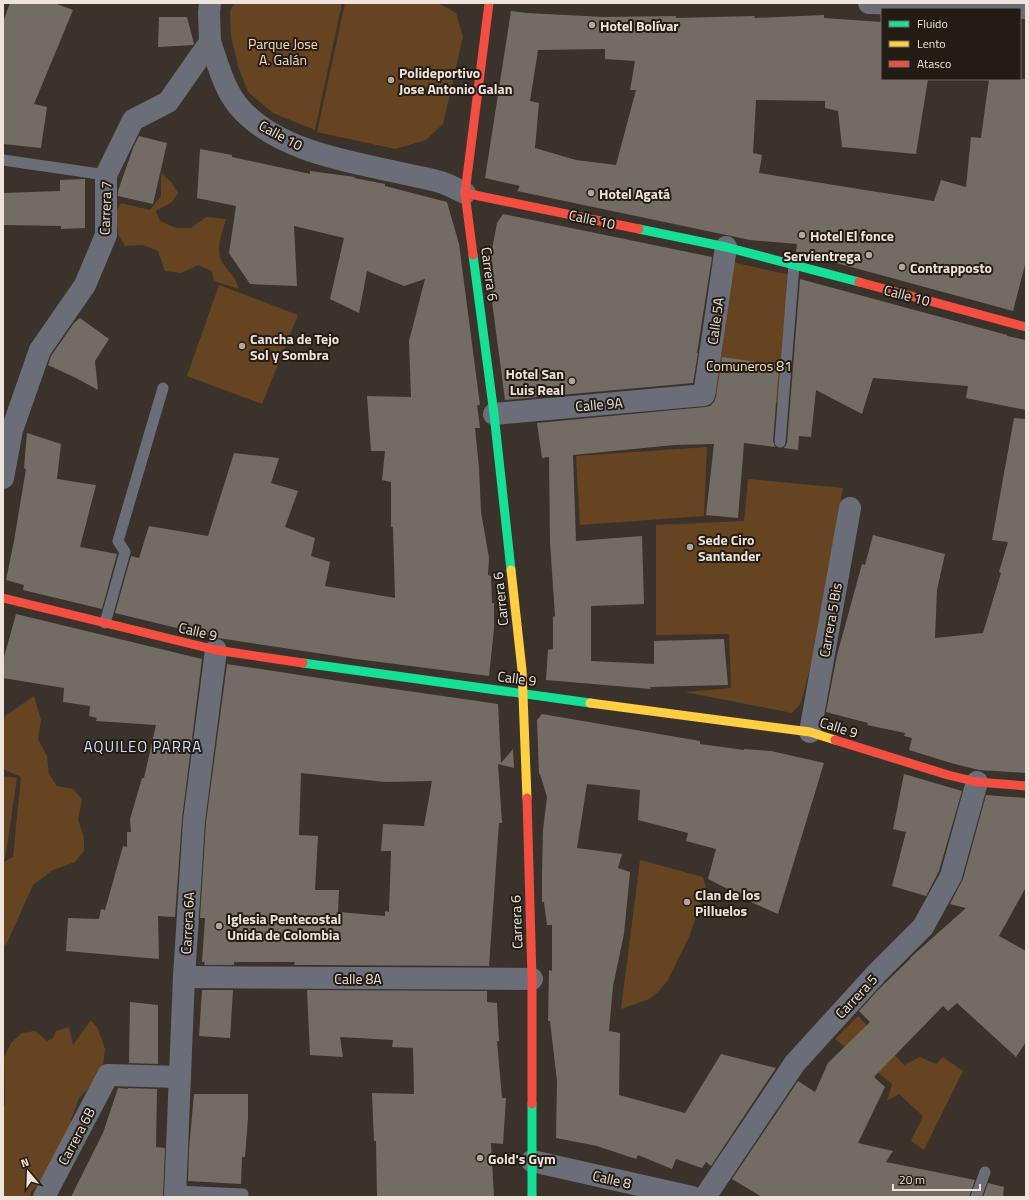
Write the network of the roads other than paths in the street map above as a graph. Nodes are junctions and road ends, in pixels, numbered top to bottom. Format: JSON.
{"nodes":[{"id":1,"x":210,"y":3,"type":"edge"},
{"id":2,"x":489,"y":3,"type":"edge"},
{"id":3,"x":869,"y":3,"type":"edge"},
{"id":4,"x":1026,"y":8,"type":"edge"},
{"id":5,"x":210,"y":42,"type":"junction"},
{"id":6,"x":3,"y":160,"type":"edge"},
{"id":7,"x":106,"y":175,"type":"junction"},
{"id":8,"x":465,"y":193,"type":"junction"},
{"id":9,"x":726,"y":247,"type":"junction"},
{"id":10,"x":794,"y":264,"type":"junction"},
{"id":11,"x":1026,"y":327,"type":"edge"},
{"id":12,"x":163,"y":388,"type":"dead end"},
{"id":13,"x":704,"y":395,"type":"joint"},
{"id":14,"x":494,"y":414,"type":"junction"},
{"id":15,"x":780,"y":442,"type":"dead end"},
{"id":16,"x":3,"y":478,"type":"edge"},
{"id":17,"x":850,"y":508,"type":"dead end"},
{"id":18,"x":3,"y":598,"type":"edge"},
{"id":19,"x":105,"y":623,"type":"junction"},
{"id":20,"x":216,"y":650,"type":"junction"},
{"id":21,"x":523,"y":693,"type":"junction"},
{"id":22,"x":810,"y":732,"type":"junction"},
{"id":23,"x":977,"y":782,"type":"junction"},
{"id":24,"x":1026,"y":786,"type":"edge"},
{"id":25,"x":184,"y":976,"type":"junction"},
{"id":26,"x":532,"y":980,"type":"junction"},
{"id":27,"x":180,"y":1077,"type":"junction"},
{"id":28,"x":532,"y":1161,"type":"junction"},
{"id":29,"x":985,"y":1172,"type":"dead end"},
{"id":30,"x":175,"y":1194,"type":"edge"},
{"id":31,"x":243,"y":1194,"type":"dead end"},
{"id":32,"x":44,"y":1197,"type":"edge"},
{"id":33,"x":532,"y":1197,"type":"edge"},
{"id":34,"x":692,"y":1197,"type":"edge"},
{"id":35,"x":705,"y":1197,"type":"edge"},
{"id":36,"x":976,"y":1197,"type":"edge"}],
"edges":[{"from":1,"to":5,"type":"street"},
{"from":2,"to":8,"type":"street","name":"Carrera 6"},
{"from":3,"to":4,"type":"street"},
{"from":5,"to":7,"type":"street","name":"Carrera 7"},
{"from":5,"to":8,"type":"street","name":"Calle 10"},
{"from":6,"to":7,"type":"lane"},
{"from":7,"to":16,"type":"street","name":"Carrera 7"},
{"from":8,"to":9,"type":"street","name":"Calle 10"},
{"from":8,"to":14,"type":"street","name":"Carrera 6"},
{"from":9,"to":10,"type":"street","name":"Calle 10"},
{"from":9,"to":13,"type":"street","name":"Calle 5A"},
{"from":10,"to":11,"type":"street","name":"Calle 10"},
{"from":10,"to":15,"type":"lane"},
{"from":12,"to":19,"type":"lane"},
{"from":13,"to":14,"type":"street","name":"Calle 9A"},
{"from":14,"to":21,"type":"street","name":"Carrera 6"},
{"from":17,"to":22,"type":"street","name":"Carrera 5 Bis"},
{"from":18,"to":19,"type":"street","name":"Calle 9"},
{"from":19,"to":20,"type":"street","name":"Calle 9"},
{"from":20,"to":21,"type":"street","name":"Calle 9"},
{"from":20,"to":25,"type":"street","name":"Carrera 6A"},
{"from":21,"to":22,"type":"street","name":"Calle 9"},
{"from":21,"to":26,"type":"street","name":"Carrera 6"},
{"from":22,"to":23,"type":"street","name":"Calle 9"},
{"from":23,"to":24,"type":"street","name":"Calle 9"},
{"from":23,"to":35,"type":"street","name":"Carrera 5"},
{"from":25,"to":26,"type":"street","name":"Calle 8A"},
{"from":25,"to":27,"type":"street","name":"Carrera 6A"},
{"from":26,"to":28,"type":"street","name":"Carrera 6"},
{"from":27,"to":30,"type":"street","name":"Carrera 6A"},
{"from":27,"to":32,"type":"street","name":"Carrera 6B"},
{"from":28,"to":33,"type":"street","name":"Carrera 6"},
{"from":28,"to":34,"type":"street","name":"Calle 8"},
{"from":29,"to":36,"type":"lane"},
{"from":30,"to":31,"type":"lane"}]}
